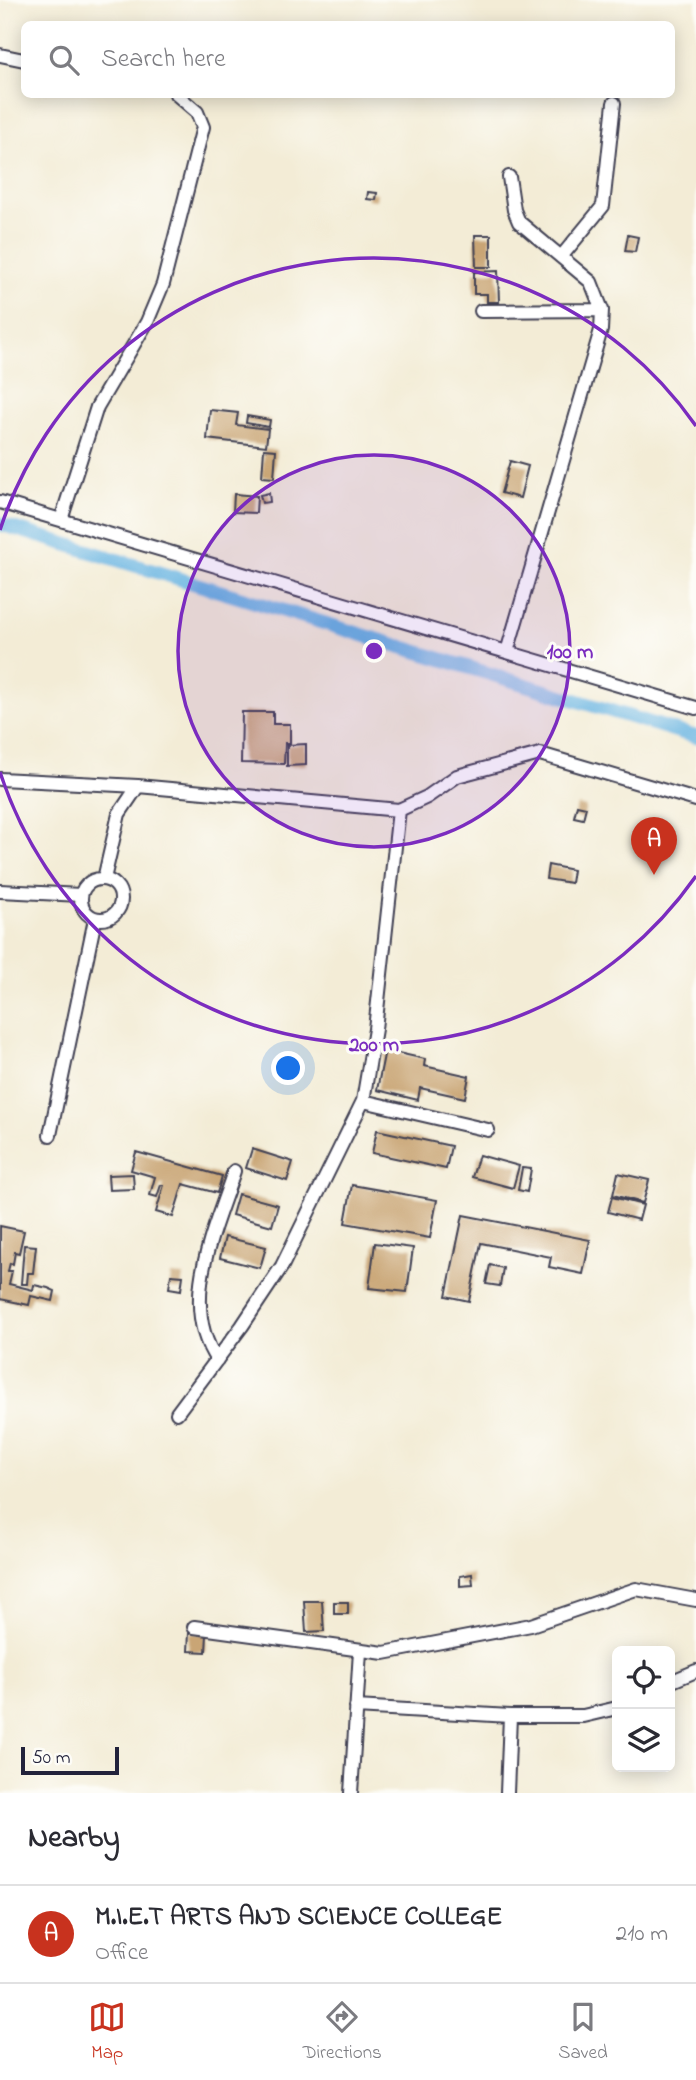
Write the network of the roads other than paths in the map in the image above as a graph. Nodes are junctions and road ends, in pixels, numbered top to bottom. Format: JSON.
{"nodes":[{"id":1,"x":0,"y":55,"type":"edge"},
{"id":2,"x":21,"y":59,"type":"edge"},
{"id":3,"x":181,"y":98,"type":"edge"},
{"id":4,"x":614,"y":103,"type":"dead end"},
{"id":5,"x":509,"y":177,"type":"dead end"},
{"id":6,"x":561,"y":257,"type":"junction"},
{"id":7,"x":602,"y":310,"type":"junction"},
{"id":8,"x":481,"y":311,"type":"dead end"},
{"id":9,"x":0,"y":502,"type":"edge"},
{"id":10,"x":61,"y":520,"type":"junction"},
{"id":11,"x":507,"y":653,"type":"junction"},
{"id":12,"x":696,"y":708,"type":"edge"},
{"id":13,"x":0,"y":779,"type":"edge"},
{"id":14,"x":138,"y":786,"type":"junction"},
{"id":15,"x":696,"y":800,"type":"edge"},
{"id":16,"x":400,"y":810,"type":"junction"},
{"id":17,"x":104,"y":879,"type":"junction"},
{"id":18,"x":0,"y":891,"type":"edge"},
{"id":19,"x":81,"y":895,"type":"junction"},
{"id":20,"x":95,"y":919,"type":"junction"},
{"id":21,"x":363,"y":1101,"type":"junction"},
{"id":22,"x":488,"y":1130,"type":"dead end"},
{"id":23,"x":50,"y":1135,"type":"dead end"},
{"id":24,"x":233,"y":1171,"type":"dead end"},
{"id":25,"x":217,"y":1360,"type":"junction"},
{"id":26,"x":177,"y":1413,"type":"dead end"},
{"id":27,"x":696,"y":1600,"type":"edge"},
{"id":28,"x":194,"y":1627,"type":"dead end"},
{"id":29,"x":360,"y":1651,"type":"junction"},
{"id":30,"x":696,"y":1671,"type":"edge"},
{"id":31,"x":675,"y":1680,"type":"edge"},
{"id":32,"x":356,"y":1707,"type":"junction"},
{"id":33,"x":613,"y":1709,"type":"edge"},
{"id":34,"x":510,"y":1716,"type":"junction"},
{"id":35,"x":351,"y":1793,"type":"edge"},
{"id":36,"x":507,"y":1793,"type":"edge"}],
"edges":[{"from":1,"to":2,"type":"street"},
{"from":3,"to":10,"type":"street"},
{"from":4,"to":6,"type":"street"},
{"from":5,"to":6,"type":"street"},
{"from":6,"to":7,"type":"street"},
{"from":7,"to":8,"type":"street"},
{"from":7,"to":11,"type":"street"},
{"from":9,"to":10,"type":"street"},
{"from":10,"to":11,"type":"street"},
{"from":11,"to":12,"type":"street"},
{"from":13,"to":14,"type":"street"},
{"from":14,"to":16,"type":"street"},
{"from":14,"to":17,"type":"street"},
{"from":15,"to":16,"type":"street"},
{"from":16,"to":21,"type":"street"},
{"from":17,"to":19,"type":"street"},
{"from":17,"to":20,"type":"street"},
{"from":18,"to":19,"type":"street"},
{"from":19,"to":20,"type":"street"},
{"from":20,"to":23,"type":"street"},
{"from":21,"to":22,"type":"street"},
{"from":21,"to":25,"type":"street"},
{"from":24,"to":25,"type":"street"},
{"from":25,"to":26,"type":"street"},
{"from":27,"to":29,"type":"street"},
{"from":28,"to":29,"type":"street"},
{"from":29,"to":32,"type":"street"},
{"from":30,"to":31,"type":"street"},
{"from":32,"to":34,"type":"street"},
{"from":32,"to":35,"type":"street"},
{"from":33,"to":34,"type":"street"},
{"from":34,"to":36,"type":"street"}]}
